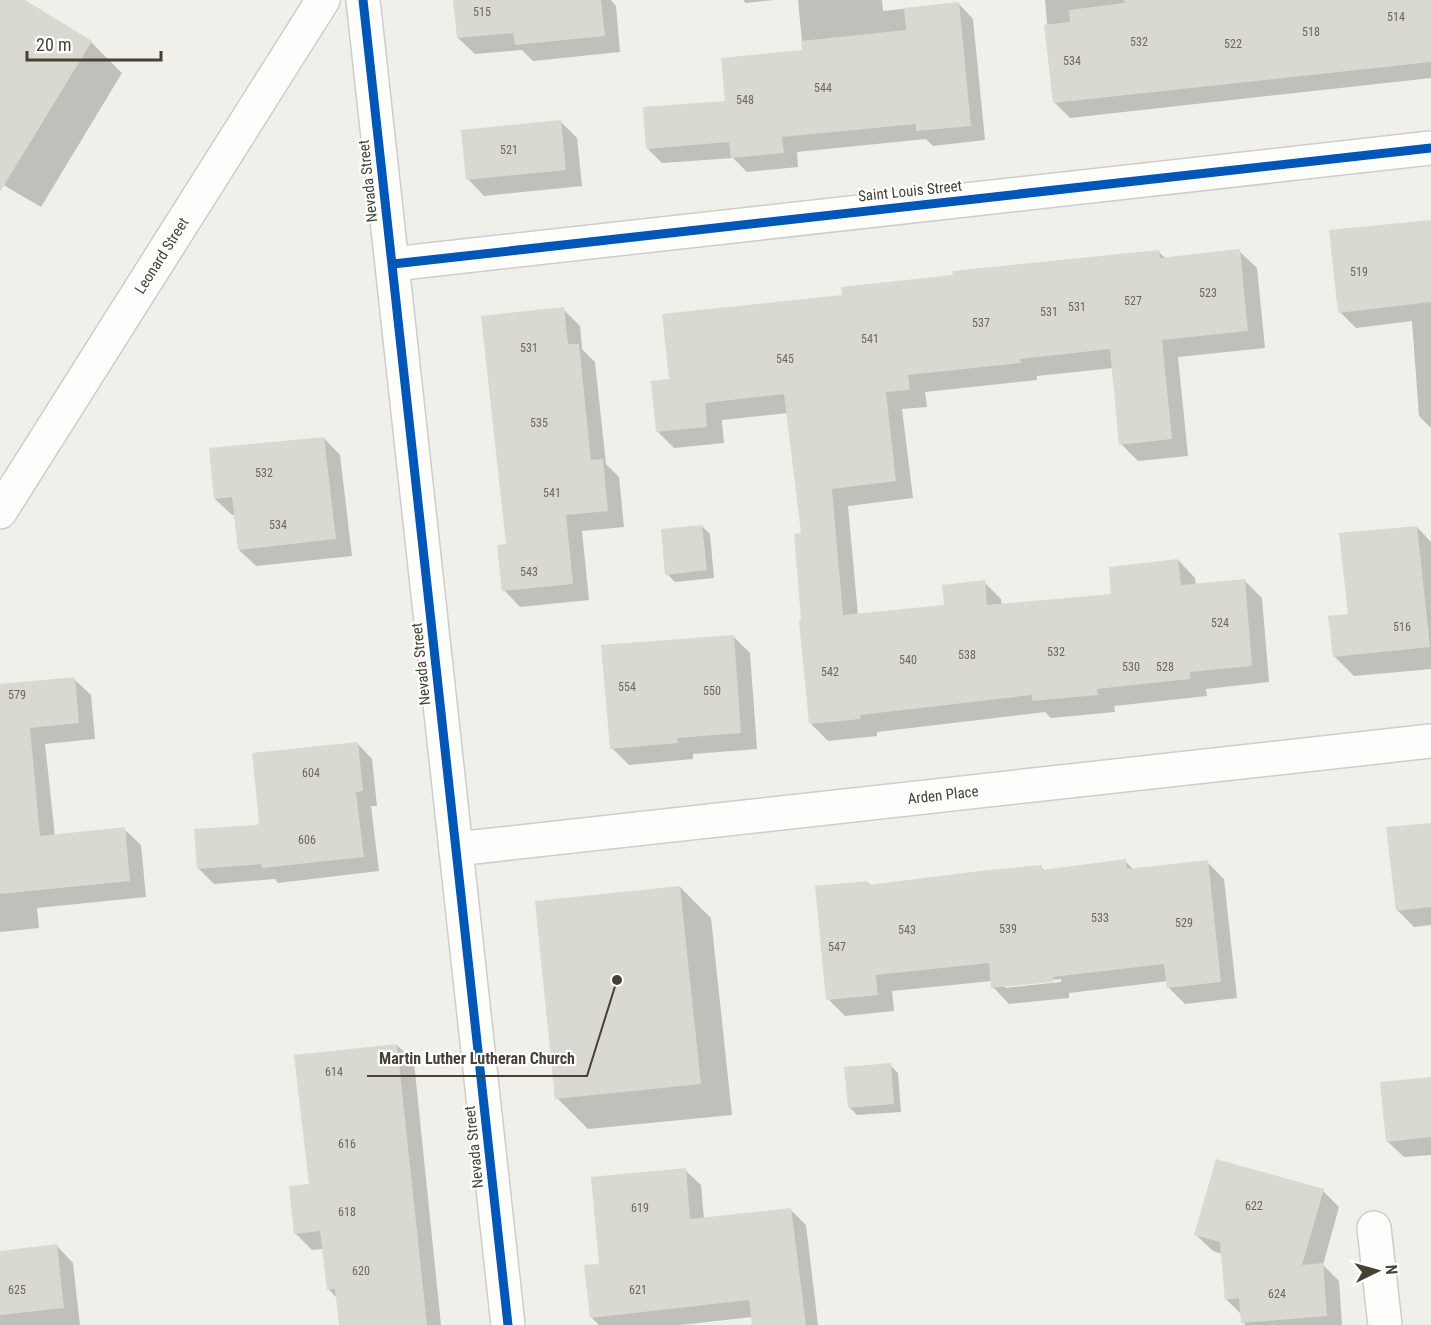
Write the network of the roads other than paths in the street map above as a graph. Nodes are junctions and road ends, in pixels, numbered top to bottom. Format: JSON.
{"nodes":[{"id":1,"x":323,"y":0,"type":"edge"},
{"id":2,"x":363,"y":0,"type":"edge"},
{"id":3,"x":1431,"y":148,"type":"edge"},
{"id":4,"x":393,"y":264,"type":"junction"},
{"id":5,"x":0,"y":513,"type":"edge"},
{"id":6,"x":1431,"y":741,"type":"edge"},
{"id":7,"x":456,"y":849,"type":"junction"},
{"id":8,"x":1374,"y":1228,"type":"dead end"},
{"id":9,"x":508,"y":1325,"type":"edge"},
{"id":10,"x":1385,"y":1325,"type":"edge"}],
"edges":[{"from":1,"to":5,"type":"street","name":"Leonard Street"},
{"from":2,"to":4,"type":"street","name":"Nevada Street"},
{"from":3,"to":4,"type":"street","name":"Saint Louis Street"},
{"from":4,"to":7,"type":"street","name":"Nevada Street"},
{"from":6,"to":7,"type":"street","name":"Arden Place"},
{"from":7,"to":9,"type":"street","name":"Nevada Street"},
{"from":8,"to":10,"type":"street"}]}
